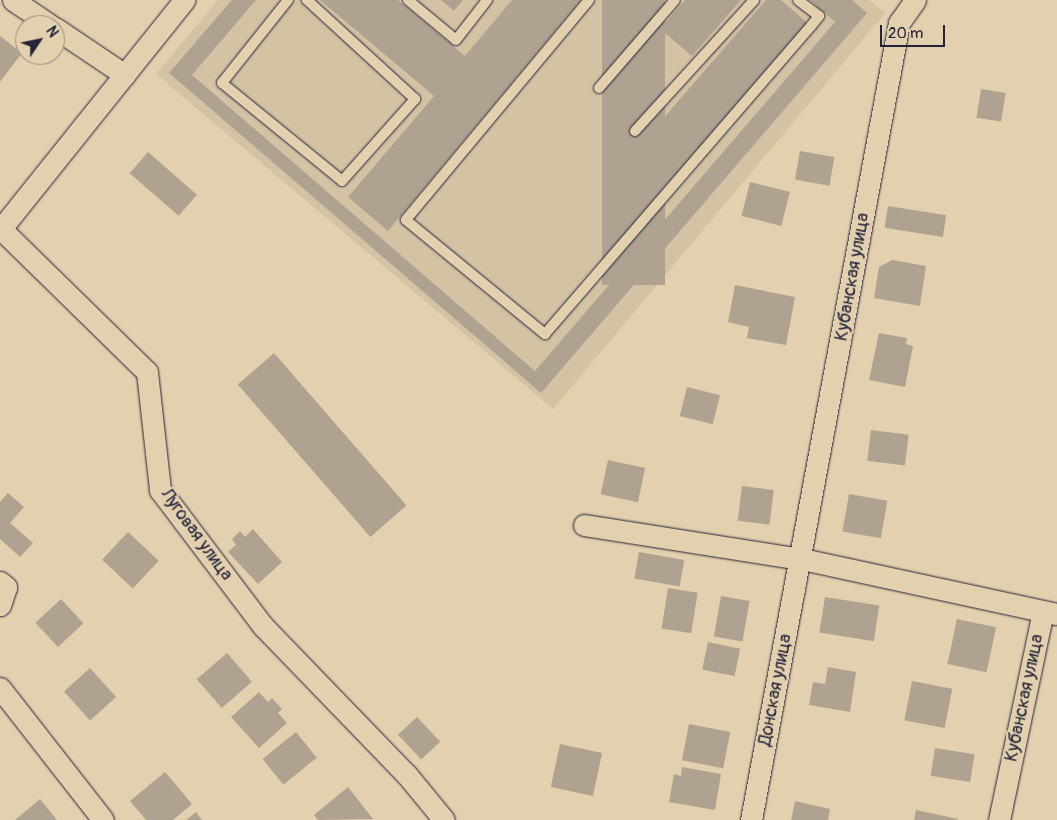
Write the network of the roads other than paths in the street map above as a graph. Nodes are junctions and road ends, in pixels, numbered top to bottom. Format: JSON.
{"nodes":[{"id":1,"x":13,"y":0,"type":"edge"},
{"id":2,"x":184,"y":0,"type":"edge"},
{"id":3,"x":288,"y":0,"type":"edge"},
{"id":4,"x":306,"y":0,"type":"edge"},
{"id":5,"x":408,"y":0,"type":"edge"},
{"id":6,"x":487,"y":0,"type":"edge"},
{"id":7,"x":589,"y":0,"type":"edge"},
{"id":8,"x":675,"y":0,"type":"edge"},
{"id":9,"x":754,"y":0,"type":"edge"},
{"id":10,"x":798,"y":0,"type":"edge"},
{"id":11,"x":915,"y":0,"type":"edge"},
{"id":12,"x":35,"y":15,"type":"edge"},
{"id":13,"x":65,"y":35,"type":"edge"},
{"id":14,"x":125,"y":75,"type":"junction"},
{"id":15,"x":599,"y":88,"type":"dead end"},
{"id":16,"x":635,"y":131,"type":"dead end"},
{"id":17,"x":0,"y":230,"type":"edge"},
{"id":18,"x":584,"y":525,"type":"dead end"},
{"id":19,"x":802,"y":559,"type":"junction"},
{"id":20,"x":0,"y":582,"type":"edge"},
{"id":21,"x":0,"y":605,"type":"edge"},
{"id":22,"x":1050,"y":613,"type":"edge"},
{"id":23,"x":0,"y":688,"type":"edge"},
{"id":24,"x":103,"y":820,"type":"edge"},
{"id":25,"x":444,"y":820,"type":"edge"},
{"id":26,"x":751,"y":820,"type":"edge"},
{"id":27,"x":999,"y":820,"type":"edge"}],
"edges":[{"from":1,"to":12,"type":"street"},
{"from":2,"to":14,"type":"street"},
{"from":3,"to":4,"type":"lane"},
{"from":5,"to":6,"type":"lane"},
{"from":7,"to":10,"type":"lane"},
{"from":8,"to":15,"type":"lane"},
{"from":9,"to":16,"type":"lane"},
{"from":11,"to":19,"type":"street","name":"Кубанская улица"},
{"from":13,"to":14,"type":"street"},
{"from":14,"to":17,"type":"street"},
{"from":17,"to":25,"type":"street","name":"Луговая улица"},
{"from":18,"to":19,"type":"street","name":"Кубанская улица"},
{"from":19,"to":22,"type":"street","name":"Кубанская улица"},
{"from":19,"to":26,"type":"street","name":"Донская улица"},
{"from":20,"to":21,"type":"street"},
{"from":22,"to":27,"type":"street","name":"Кубанская улица"},
{"from":23,"to":24,"type":"street"}]}
